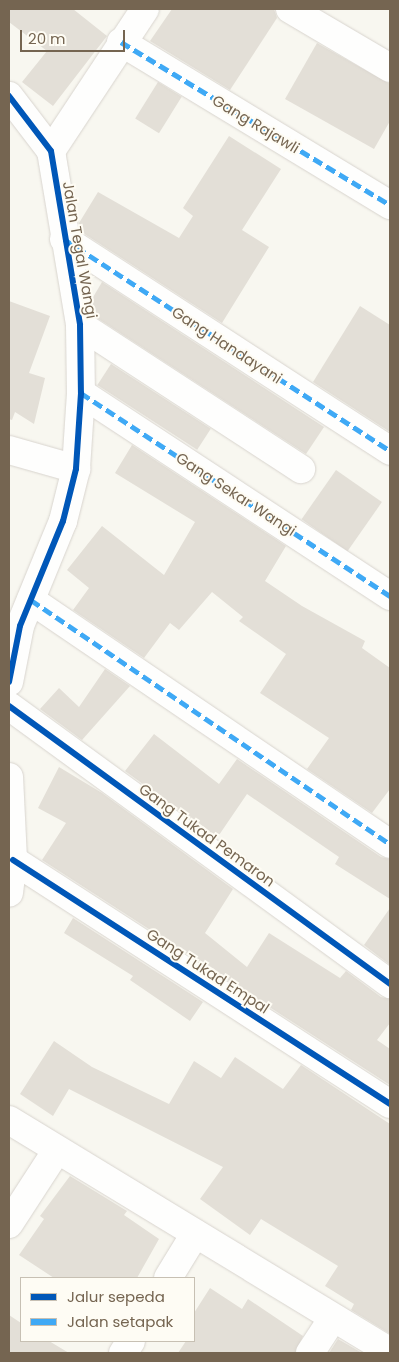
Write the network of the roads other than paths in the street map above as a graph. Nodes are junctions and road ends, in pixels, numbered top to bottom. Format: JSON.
{"nodes":[{"id":1,"x":144,"y":9,"type":"edge"},
{"id":2,"x":290,"y":9,"type":"edge"},
{"id":3,"x":121,"y":42,"type":"junction"},
{"id":4,"x":390,"y":68,"type":"edge"},
{"id":5,"x":9,"y":96,"type":"edge"},
{"id":6,"x":51,"y":151,"type":"junction"},
{"id":7,"x":390,"y":205,"type":"edge"},
{"id":8,"x":64,"y":239,"type":"junction"},
{"id":9,"x":80,"y":325,"type":"junction"},
{"id":10,"x":81,"y":393,"type":"junction"},
{"id":11,"x":9,"y":450,"type":"edge"},
{"id":12,"x":390,"y":451,"type":"edge"},
{"id":13,"x":76,"y":469,"type":"junction"},
{"id":14,"x":301,"y":469,"type":"dead end"},
{"id":15,"x":390,"y":596,"type":"edge"},
{"id":16,"x":31,"y":600,"type":"junction"},
{"id":17,"x":15,"y":624,"type":"edge"},
{"id":18,"x":9,"y":682,"type":"edge"},
{"id":19,"x":9,"y":706,"type":"edge"},
{"id":20,"x":9,"y":777,"type":"edge"},
{"id":21,"x":10,"y":811,"type":"edge"},
{"id":22,"x":390,"y":844,"type":"edge"},
{"id":23,"x":13,"y":860,"type":"junction"},
{"id":24,"x":9,"y":893,"type":"edge"},
{"id":25,"x":390,"y":984,"type":"edge"},
{"id":26,"x":390,"y":1104,"type":"edge"},
{"id":27,"x":9,"y":1120,"type":"edge"},
{"id":28,"x":57,"y":1150,"type":"junction"},
{"id":29,"x":9,"y":1224,"type":"edge"},
{"id":30,"x":195,"y":1234,"type":"junction"},
{"id":31,"x":169,"y":1277,"type":"edge"},
{"id":32,"x":333,"y":1318,"type":"junction"},
{"id":33,"x":130,"y":1342,"type":"edge"},
{"id":34,"x":390,"y":1352,"type":"edge"},
{"id":35,"x":123,"y":1353,"type":"edge"},
{"id":36,"x":310,"y":1353,"type":"edge"}],
"edges":[{"from":1,"to":3,"type":"street"},
{"from":2,"to":4,"type":"street"},
{"from":3,"to":6,"type":"street"},
{"from":3,"to":7,"type":"street","name":"Gang Rajawli"},
{"from":5,"to":6,"type":"street","name":"Jalan Tegal Wangi"},
{"from":6,"to":8,"type":"street","name":"Jalan Tegal Wangi"},
{"from":8,"to":9,"type":"street","name":"Jalan Tegal Wangi"},
{"from":8,"to":12,"type":"street","name":"Gang Handayani"},
{"from":9,"to":10,"type":"street","name":"Jalan Tegal Wangi"},
{"from":9,"to":14,"type":"street"},
{"from":10,"to":13,"type":"street","name":"Jalan Tegal Wangi"},
{"from":10,"to":15,"type":"street","name":"Gang Sekar Wangi"},
{"from":11,"to":13,"type":"street"},
{"from":13,"to":16,"type":"street","name":"Jalan Tegal Wangi"},
{"from":16,"to":17,"type":"street","name":"Jalan Tegal Wangi"},
{"from":16,"to":22,"type":"street"},
{"from":17,"to":18,"type":"street","name":"Jalan Tegal Wangi"},
{"from":19,"to":25,"type":"street","name":"Gang Tukad Pemaron"},
{"from":20,"to":21,"type":"street"},
{"from":21,"to":23,"type":"street"},
{"from":23,"to":24,"type":"street"},
{"from":23,"to":26,"type":"street","name":"Gang Tukad Empal"},
{"from":27,"to":28,"type":"street"},
{"from":28,"to":29,"type":"street"},
{"from":28,"to":30,"type":"street"},
{"from":30,"to":31,"type":"street"},
{"from":30,"to":32,"type":"street"},
{"from":32,"to":34,"type":"street"},
{"from":32,"to":36,"type":"street"},
{"from":33,"to":35,"type":"street"}]}
